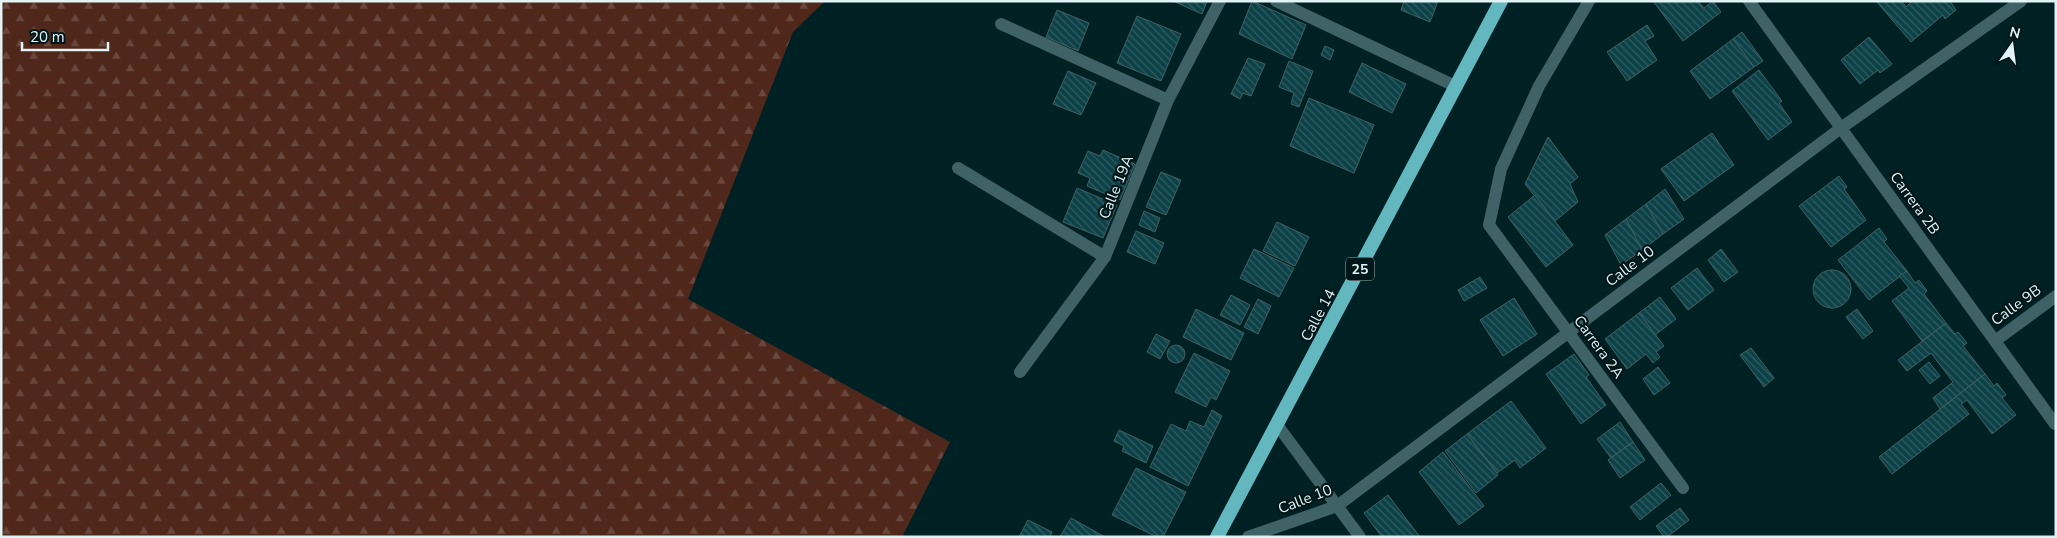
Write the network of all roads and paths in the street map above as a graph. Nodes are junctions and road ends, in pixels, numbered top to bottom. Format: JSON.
{"nodes":[{"id":1,"x":1220,"y":1,"type":"edge"},
{"id":2,"x":1276,"y":1,"type":"edge"},
{"id":3,"x":1501,"y":1,"type":"edge"},
{"id":4,"x":1589,"y":1,"type":"edge"},
{"id":5,"x":1749,"y":1,"type":"edge"},
{"id":6,"x":2020,"y":1,"type":"edge"},
{"id":7,"x":1000,"y":24,"type":"dead end"},
{"id":8,"x":1456,"y":87,"type":"junction"},
{"id":9,"x":1168,"y":100,"type":"junction"},
{"id":10,"x":1841,"y":128,"type":"junction"},
{"id":11,"x":958,"y":168,"type":"dead end"},
{"id":12,"x":1105,"y":257,"type":"junction"},
{"id":13,"x":2056,"y":296,"type":"edge"},
{"id":14,"x":1568,"y":333,"type":"junction"},
{"id":15,"x":1995,"y":341,"type":"junction"},
{"id":16,"x":1020,"y":372,"type":"dead end"},
{"id":17,"x":2055,"y":424,"type":"edge"},
{"id":18,"x":1278,"y":426,"type":"junction"},
{"id":19,"x":1683,"y":488,"type":"dead end"},
{"id":20,"x":1337,"y":506,"type":"junction"},
{"id":21,"x":1217,"y":537,"type":"edge"},
{"id":22,"x":1248,"y":537,"type":"edge"},
{"id":23,"x":1360,"y":537,"type":"edge"}],
"edges":[{"from":1,"to":9,"type":"street","name":"Calle 19A"},
{"from":2,"to":8,"type":"street"},
{"from":3,"to":8,"type":"highway","name":"Calle 14","number":"25"},
{"from":4,"to":14,"type":"street","name":"Carrera 2A"},
{"from":5,"to":10,"type":"street","name":"Carrera 2B"},
{"from":6,"to":10,"type":"street","name":"Calle 10"},
{"from":7,"to":9,"type":"street"},
{"from":8,"to":18,"type":"highway","name":"Calle 14","number":"25"},
{"from":9,"to":12,"type":"street","name":"Calle 19A"},
{"from":10,"to":14,"type":"street","name":"Calle 10"},
{"from":10,"to":15,"type":"street","name":"Carrera 2B"},
{"from":11,"to":12,"type":"street"},
{"from":12,"to":16,"type":"street","name":"Calle 19A"},
{"from":13,"to":15,"type":"street","name":"Calle 9B"},
{"from":14,"to":19,"type":"street","name":"Carrera 2A"},
{"from":14,"to":20,"type":"street","name":"Calle 10"},
{"from":15,"to":17,"type":"street","name":"Carrera 2B"},
{"from":18,"to":20,"type":"street"},
{"from":18,"to":21,"type":"highway","name":"Calle 14","number":"25"},
{"from":20,"to":22,"type":"street","name":"Calle 10"},
{"from":20,"to":23,"type":"street"}]}
